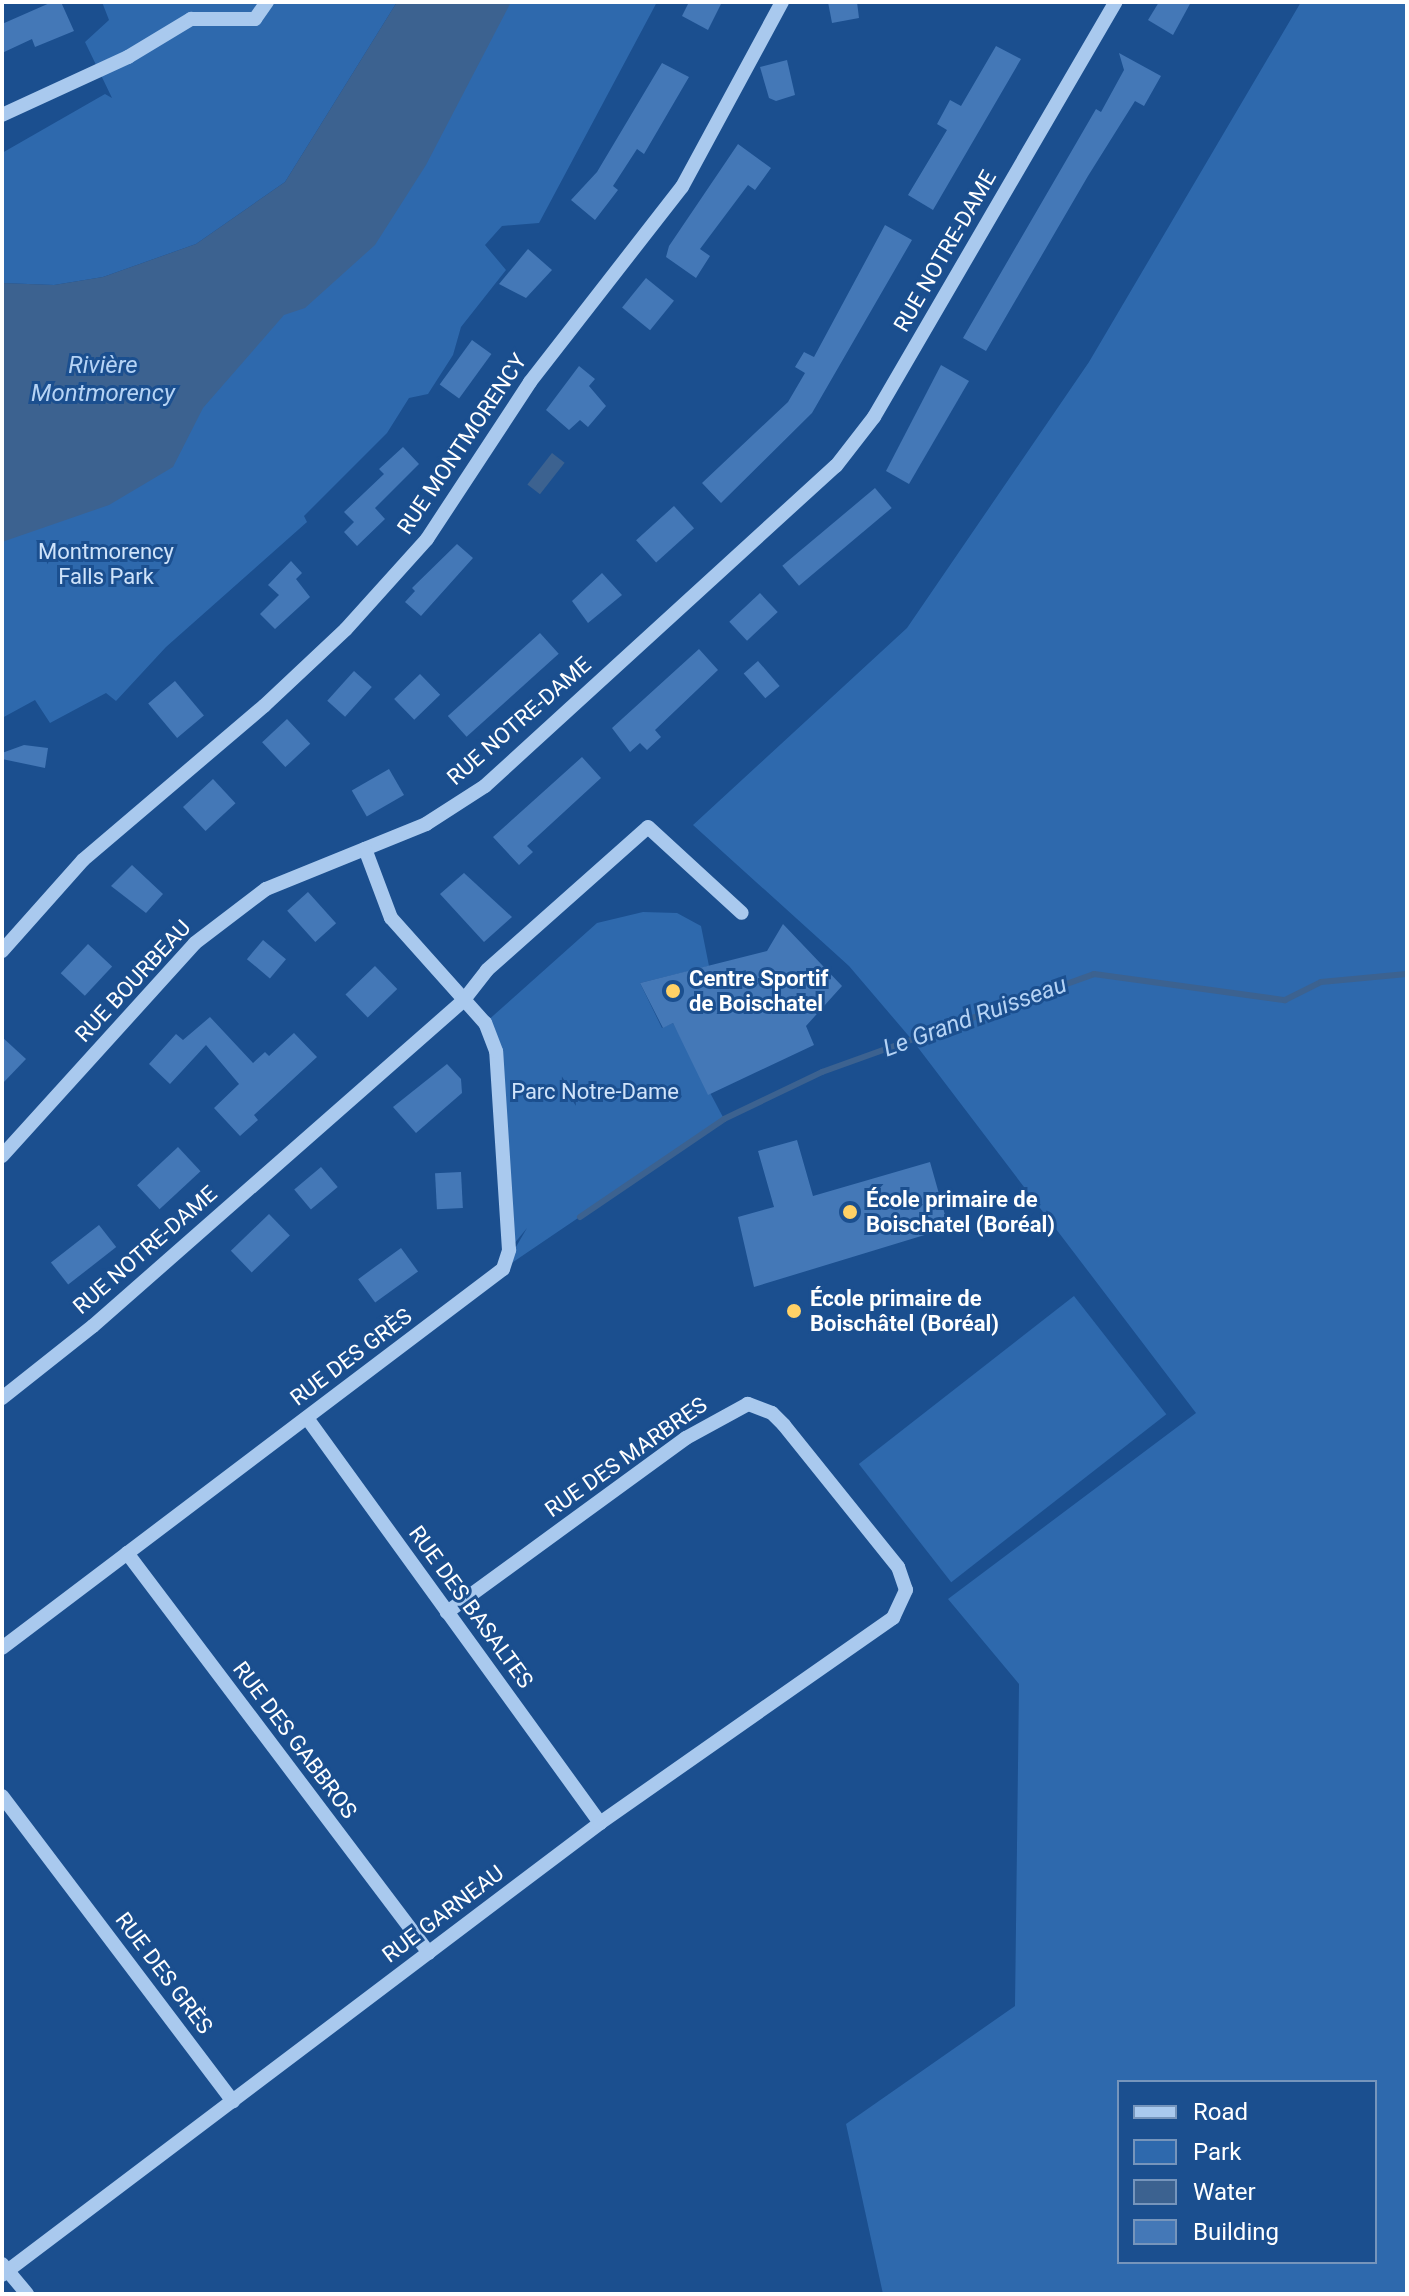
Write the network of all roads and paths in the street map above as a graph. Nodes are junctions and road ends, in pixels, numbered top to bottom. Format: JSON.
{"nodes":[{"id":1,"x":267,"y":2,"type":"edge"},
{"id":2,"x":782,"y":2,"type":"edge"},
{"id":3,"x":1116,"y":2,"type":"edge"},
{"id":4,"x":2,"y":115,"type":"edge"},
{"id":5,"x":365,"y":849,"type":"junction"},
{"id":6,"x":742,"y":913,"type":"dead end"},
{"id":7,"x":2,"y":951,"type":"edge"},
{"id":8,"x":463,"y":1001,"type":"junction"},
{"id":9,"x":2,"y":1156,"type":"edge"},
{"id":10,"x":2,"y":1398,"type":"edge"},
{"id":11,"x":307,"y":1418,"type":"junction"},
{"id":12,"x":127,"y":1553,"type":"junction"},
{"id":13,"x":906,"y":1590,"type":"joint"},
{"id":14,"x":447,"y":1612,"type":"junction"},
{"id":15,"x":2,"y":1648,"type":"edge"},
{"id":16,"x":2,"y":1796,"type":"edge"},
{"id":17,"x":600,"y":1823,"type":"junction"},
{"id":18,"x":429,"y":1953,"type":"junction"},
{"id":19,"x":233,"y":2101,"type":"junction"},
{"id":20,"x":4,"y":2270,"type":"edge"},
{"id":21,"x":27,"y":2294,"type":"edge"}],
"edges":[{"from":1,"to":4,"type":"street"},
{"from":2,"to":7,"type":"street","name":"RUE MONTMORENCY"},
{"from":3,"to":5,"type":"street","name":"RUE NOTRE-DAME"},
{"from":5,"to":8,"type":"street"},
{"from":5,"to":9,"type":"street","name":"RUE BOURBEAU"},
{"from":6,"to":8,"type":"street","name":"RUE NOTRE-DAME"},
{"from":8,"to":10,"type":"street","name":"RUE NOTRE-DAME"},
{"from":8,"to":11,"type":"street","name":"RUE DES GRÈS"},
{"from":11,"to":12,"type":"street","name":"RUE DES GRÈS"},
{"from":11,"to":14,"type":"street","name":"RUE DES BASALTES"},
{"from":12,"to":15,"type":"street","name":"RUE DES GRÈS"},
{"from":12,"to":18,"type":"street","name":"RUE DES GABBROS"},
{"from":13,"to":14,"type":"street","name":"RUE DES MARBRES"},
{"from":13,"to":17,"type":"street","name":"RUE GARNEAU"},
{"from":14,"to":17,"type":"street","name":"RUE DES BASALTES"},
{"from":16,"to":19,"type":"street","name":"RUE DES GRÈS"},
{"from":17,"to":18,"type":"street","name":"RUE GARNEAU"},
{"from":18,"to":19,"type":"street","name":"RUE GARNEAU"},
{"from":19,"to":20,"type":"street","name":"RUE GARNEAU"},
{"from":20,"to":21,"type":"street"}]}
